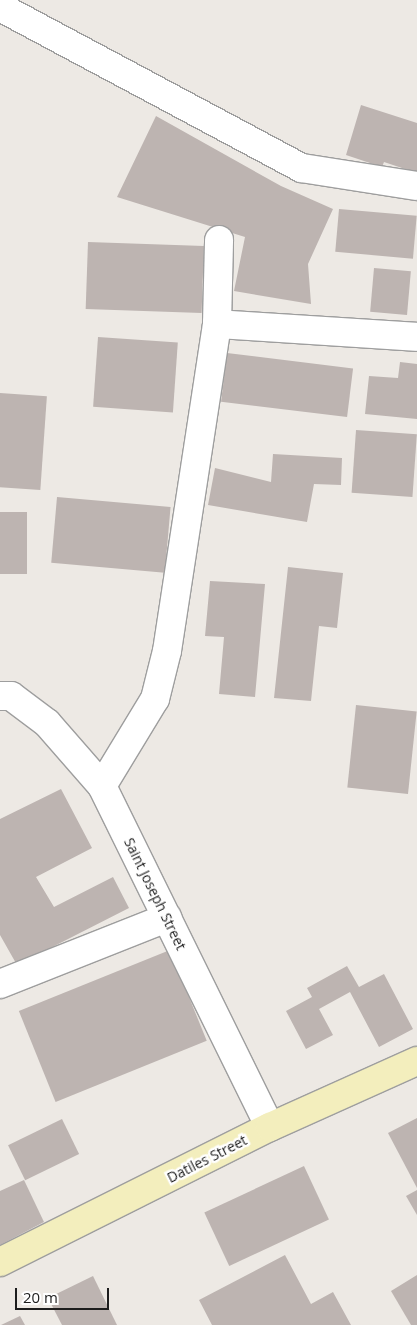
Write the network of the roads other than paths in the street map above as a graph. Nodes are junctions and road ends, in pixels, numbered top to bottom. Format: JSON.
{"nodes":[{"id":1,"x":0,"y":7,"type":"edge"},
{"id":2,"x":417,"y":186,"type":"edge"},
{"id":3,"x":219,"y":240,"type":"dead end"},
{"id":4,"x":217,"y":324,"type":"junction"},
{"id":5,"x":417,"y":337,"type":"edge"},
{"id":6,"x":0,"y":696,"type":"edge"},
{"id":7,"x":102,"y":786,"type":"junction"},
{"id":8,"x":166,"y":918,"type":"junction"},
{"id":9,"x":0,"y":984,"type":"edge"},
{"id":10,"x":417,"y":1061,"type":"edge"},
{"id":11,"x":270,"y":1127,"type":"junction"},
{"id":12,"x":0,"y":1262,"type":"edge"}],
"edges":[{"from":1,"to":2,"type":"street"},
{"from":3,"to":4,"type":"street"},
{"from":4,"to":5,"type":"street"},
{"from":4,"to":7,"type":"street"},
{"from":6,"to":7,"type":"street","name":"Saint Joseph Street"},
{"from":7,"to":8,"type":"street","name":"Saint Joseph Street"},
{"from":8,"to":9,"type":"street"},
{"from":8,"to":11,"type":"street","name":"Saint Joseph Street"},
{"from":10,"to":11,"type":"main road","name":"Datiles Street"},
{"from":11,"to":12,"type":"main road","name":"Datiles Street"}]}
